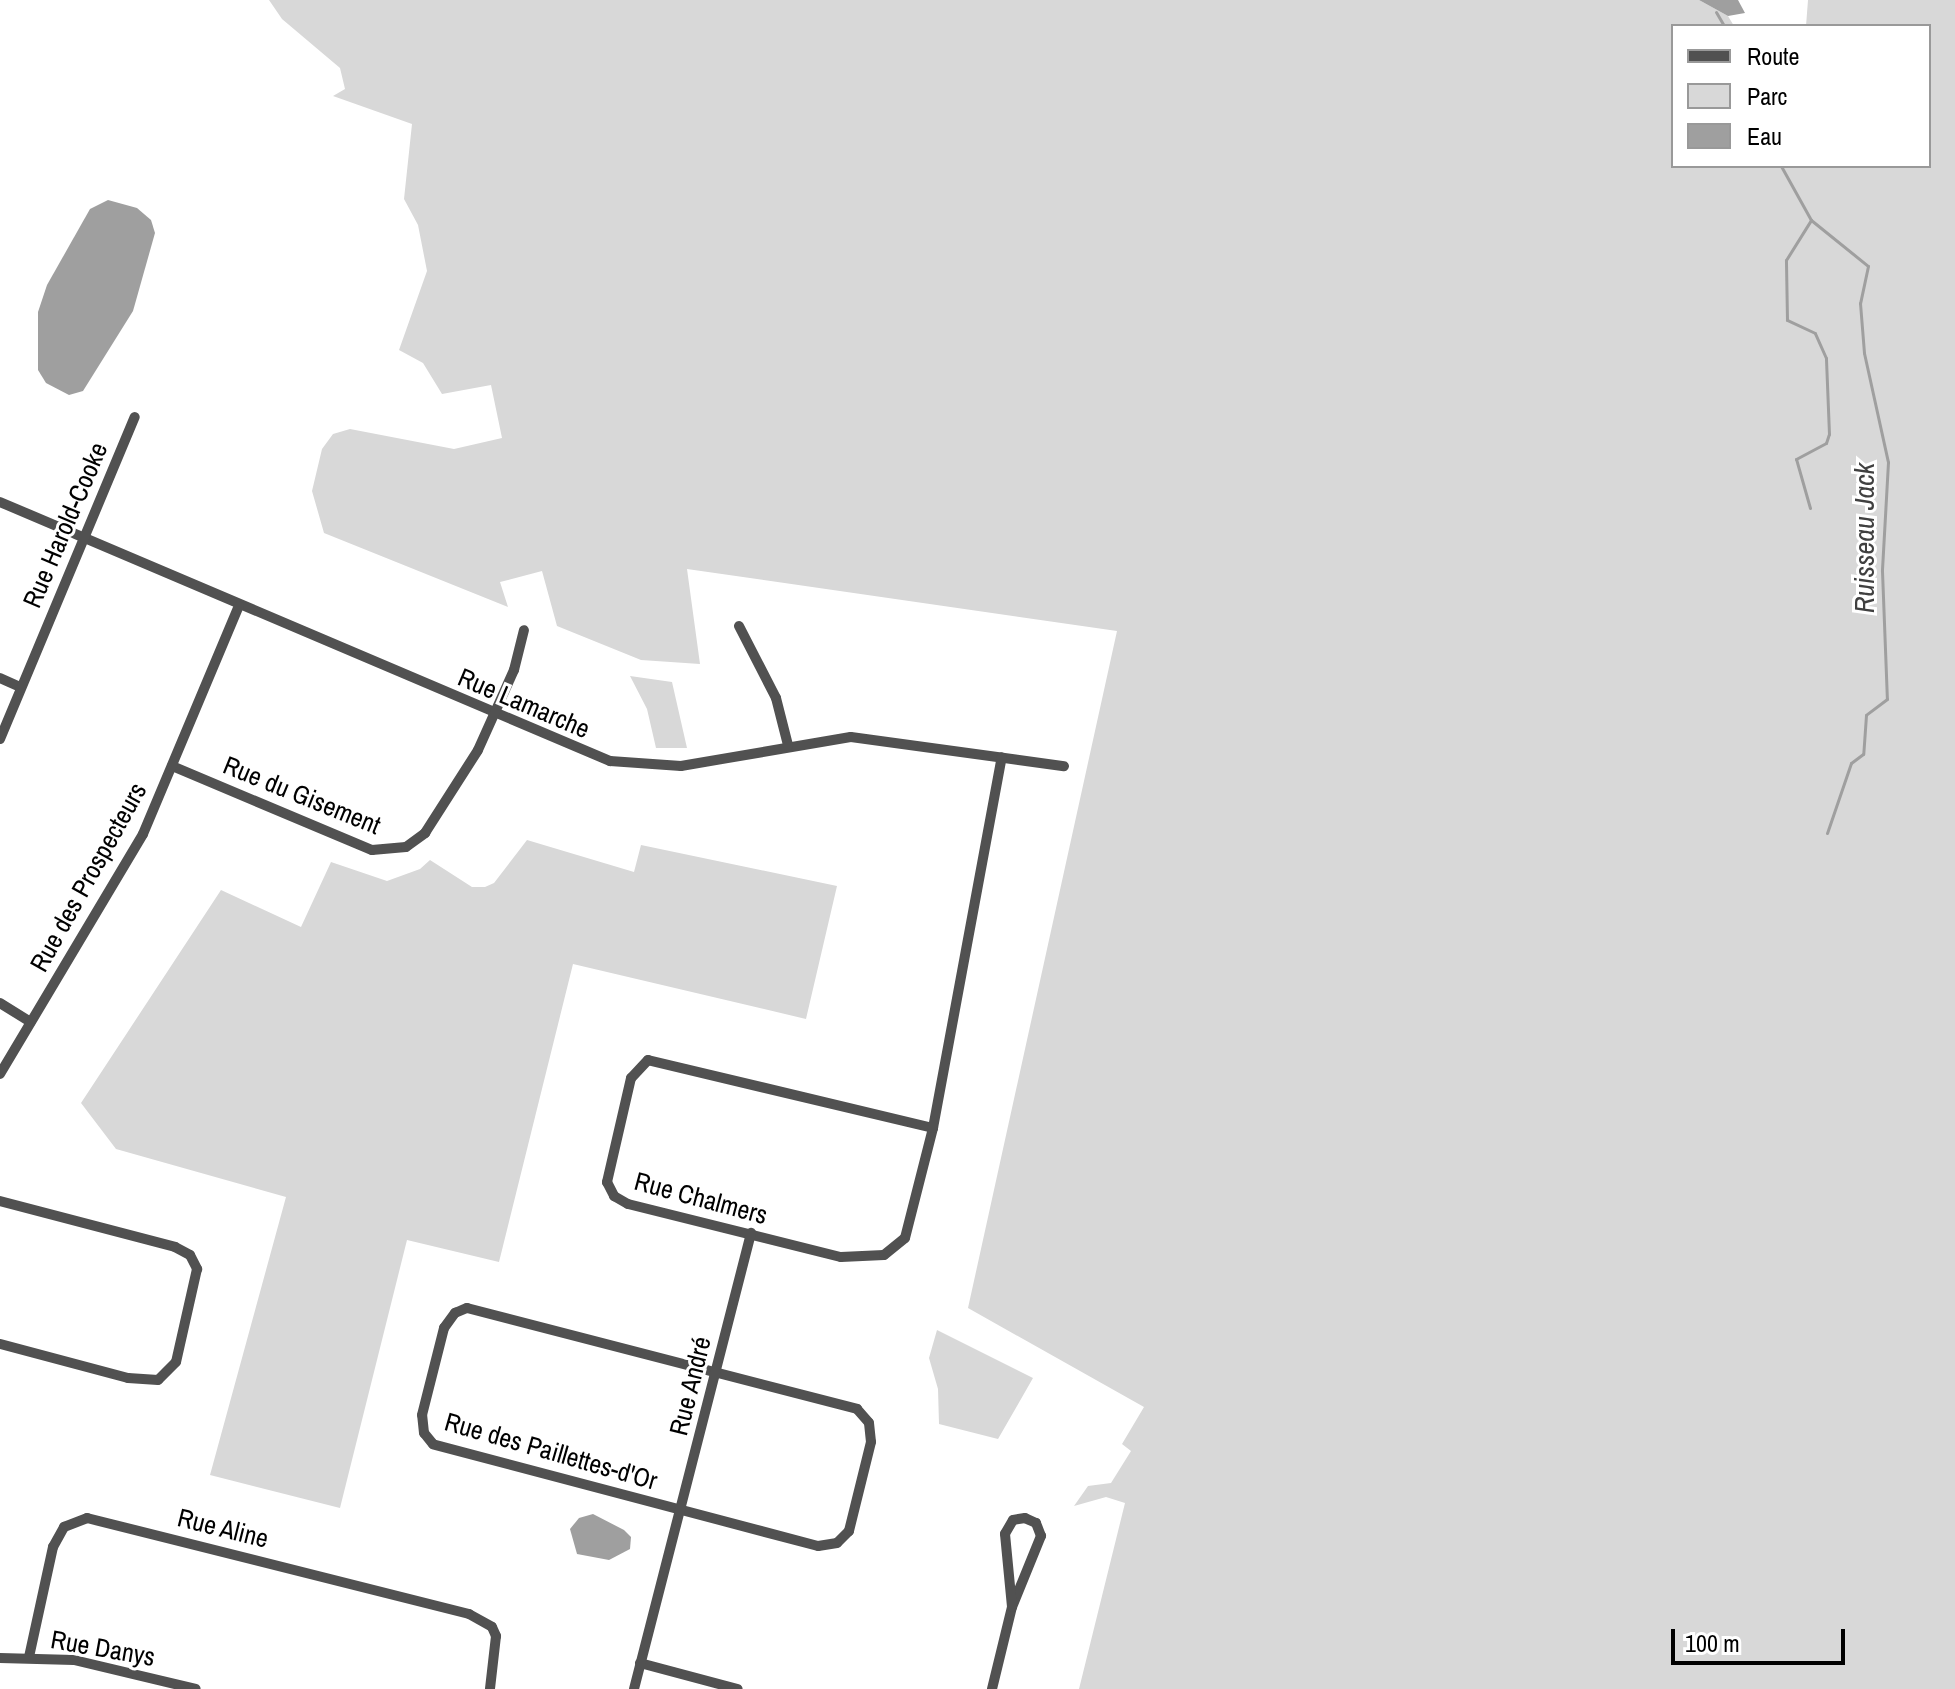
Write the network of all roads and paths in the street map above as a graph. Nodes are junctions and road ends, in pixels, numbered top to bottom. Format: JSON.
{"nodes":[{"id":1,"x":135,"y":417,"type":"dead end"},
{"id":2,"x":0,"y":502,"type":"edge"},
{"id":3,"x":83,"y":539,"type":"junction"},
{"id":4,"x":239,"y":606,"type":"junction"},
{"id":5,"x":739,"y":626,"type":"dead end"},
{"id":6,"x":524,"y":630,"type":"dead end"},
{"id":7,"x":0,"y":678,"type":"edge"},
{"id":8,"x":20,"y":687,"type":"junction"},
{"id":9,"x":495,"y":714,"type":"junction"},
{"id":10,"x":0,"y":739,"type":"edge"},
{"id":11,"x":788,"y":745,"type":"junction"},
{"id":12,"x":1002,"y":757,"type":"junction"},
{"id":13,"x":172,"y":766,"type":"junction"},
{"id":14,"x":1064,"y":766,"type":"dead end"},
{"id":15,"x":0,"y":1003,"type":"edge"},
{"id":16,"x":31,"y":1022,"type":"junction"},
{"id":17,"x":0,"y":1074,"type":"edge"},
{"id":18,"x":933,"y":1128,"type":"junction"},
{"id":19,"x":0,"y":1201,"type":"edge"},
{"id":20,"x":751,"y":1233,"type":"junction"},
{"id":21,"x":0,"y":1344,"type":"edge"},
{"id":22,"x":716,"y":1371,"type":"junction"},
{"id":23,"x":681,"y":1511,"type":"junction"},
{"id":24,"x":1012,"y":1607,"type":"junction"},
{"id":25,"x":29,"y":1657,"type":"junction"},
{"id":26,"x":0,"y":1658,"type":"edge"},
{"id":27,"x":640,"y":1663,"type":"junction"},
{"id":28,"x":196,"y":1689,"type":"edge"},
{"id":29,"x":490,"y":1689,"type":"edge"},
{"id":30,"x":634,"y":1689,"type":"edge"},
{"id":31,"x":738,"y":1689,"type":"edge"},
{"id":32,"x":992,"y":1689,"type":"edge"}],
"edges":[{"from":1,"to":3,"type":"street","name":"Rue Harold-Cooke"},
{"from":2,"to":3,"type":"street","name":"Rue Lamarche"},
{"from":3,"to":4,"type":"street","name":"Rue Lamarche"},
{"from":3,"to":8,"type":"street","name":"Rue Harold-Cooke"},
{"from":4,"to":9,"type":"street","name":"Rue Lamarche"},
{"from":4,"to":13,"type":"street","name":"Rue des Prospecteurs"},
{"from":5,"to":11,"type":"street"},
{"from":6,"to":9,"type":"street","name":"Rue du Gisement"},
{"from":7,"to":8,"type":"street"},
{"from":8,"to":10,"type":"street","name":"Rue Harold-Cooke"},
{"from":9,"to":11,"type":"street","name":"Rue Lamarche"},
{"from":9,"to":13,"type":"street","name":"Rue du Gisement"},
{"from":11,"to":12,"type":"street","name":"Rue Lamarche"},
{"from":12,"to":14,"type":"street","name":"Rue Lamarche"},
{"from":12,"to":18,"type":"street","name":"Rue Chalmers"},
{"from":13,"to":16,"type":"street","name":"Rue des Prospecteurs"},
{"from":15,"to":16,"type":"street"},
{"from":16,"to":17,"type":"street","name":"Rue des Prospecteurs"},
{"from":18,"to":20,"type":"street","name":"Rue Chalmers"},
{"from":18,"to":20,"type":"street","name":"Rue Chalmers"},
{"from":19,"to":21,"type":"street"},
{"from":20,"to":22,"type":"street","name":"Rue André"},
{"from":22,"to":23,"type":"street","name":"Rue André"},
{"from":22,"to":23,"type":"street"},
{"from":22,"to":23,"type":"street","name":"Rue des Paillettes-d'Or"},
{"from":23,"to":27,"type":"street","name":"Rue André"},
{"from":24,"to":24,"type":"street"},
{"from":24,"to":32,"type":"street"},
{"from":25,"to":26,"type":"street","name":"Rue Danys"},
{"from":25,"to":28,"type":"street","name":"Rue Danys"},
{"from":25,"to":29,"type":"street","name":"Rue Aline"},
{"from":27,"to":30,"type":"street","name":"Rue André"},
{"from":27,"to":31,"type":"street"}]}
